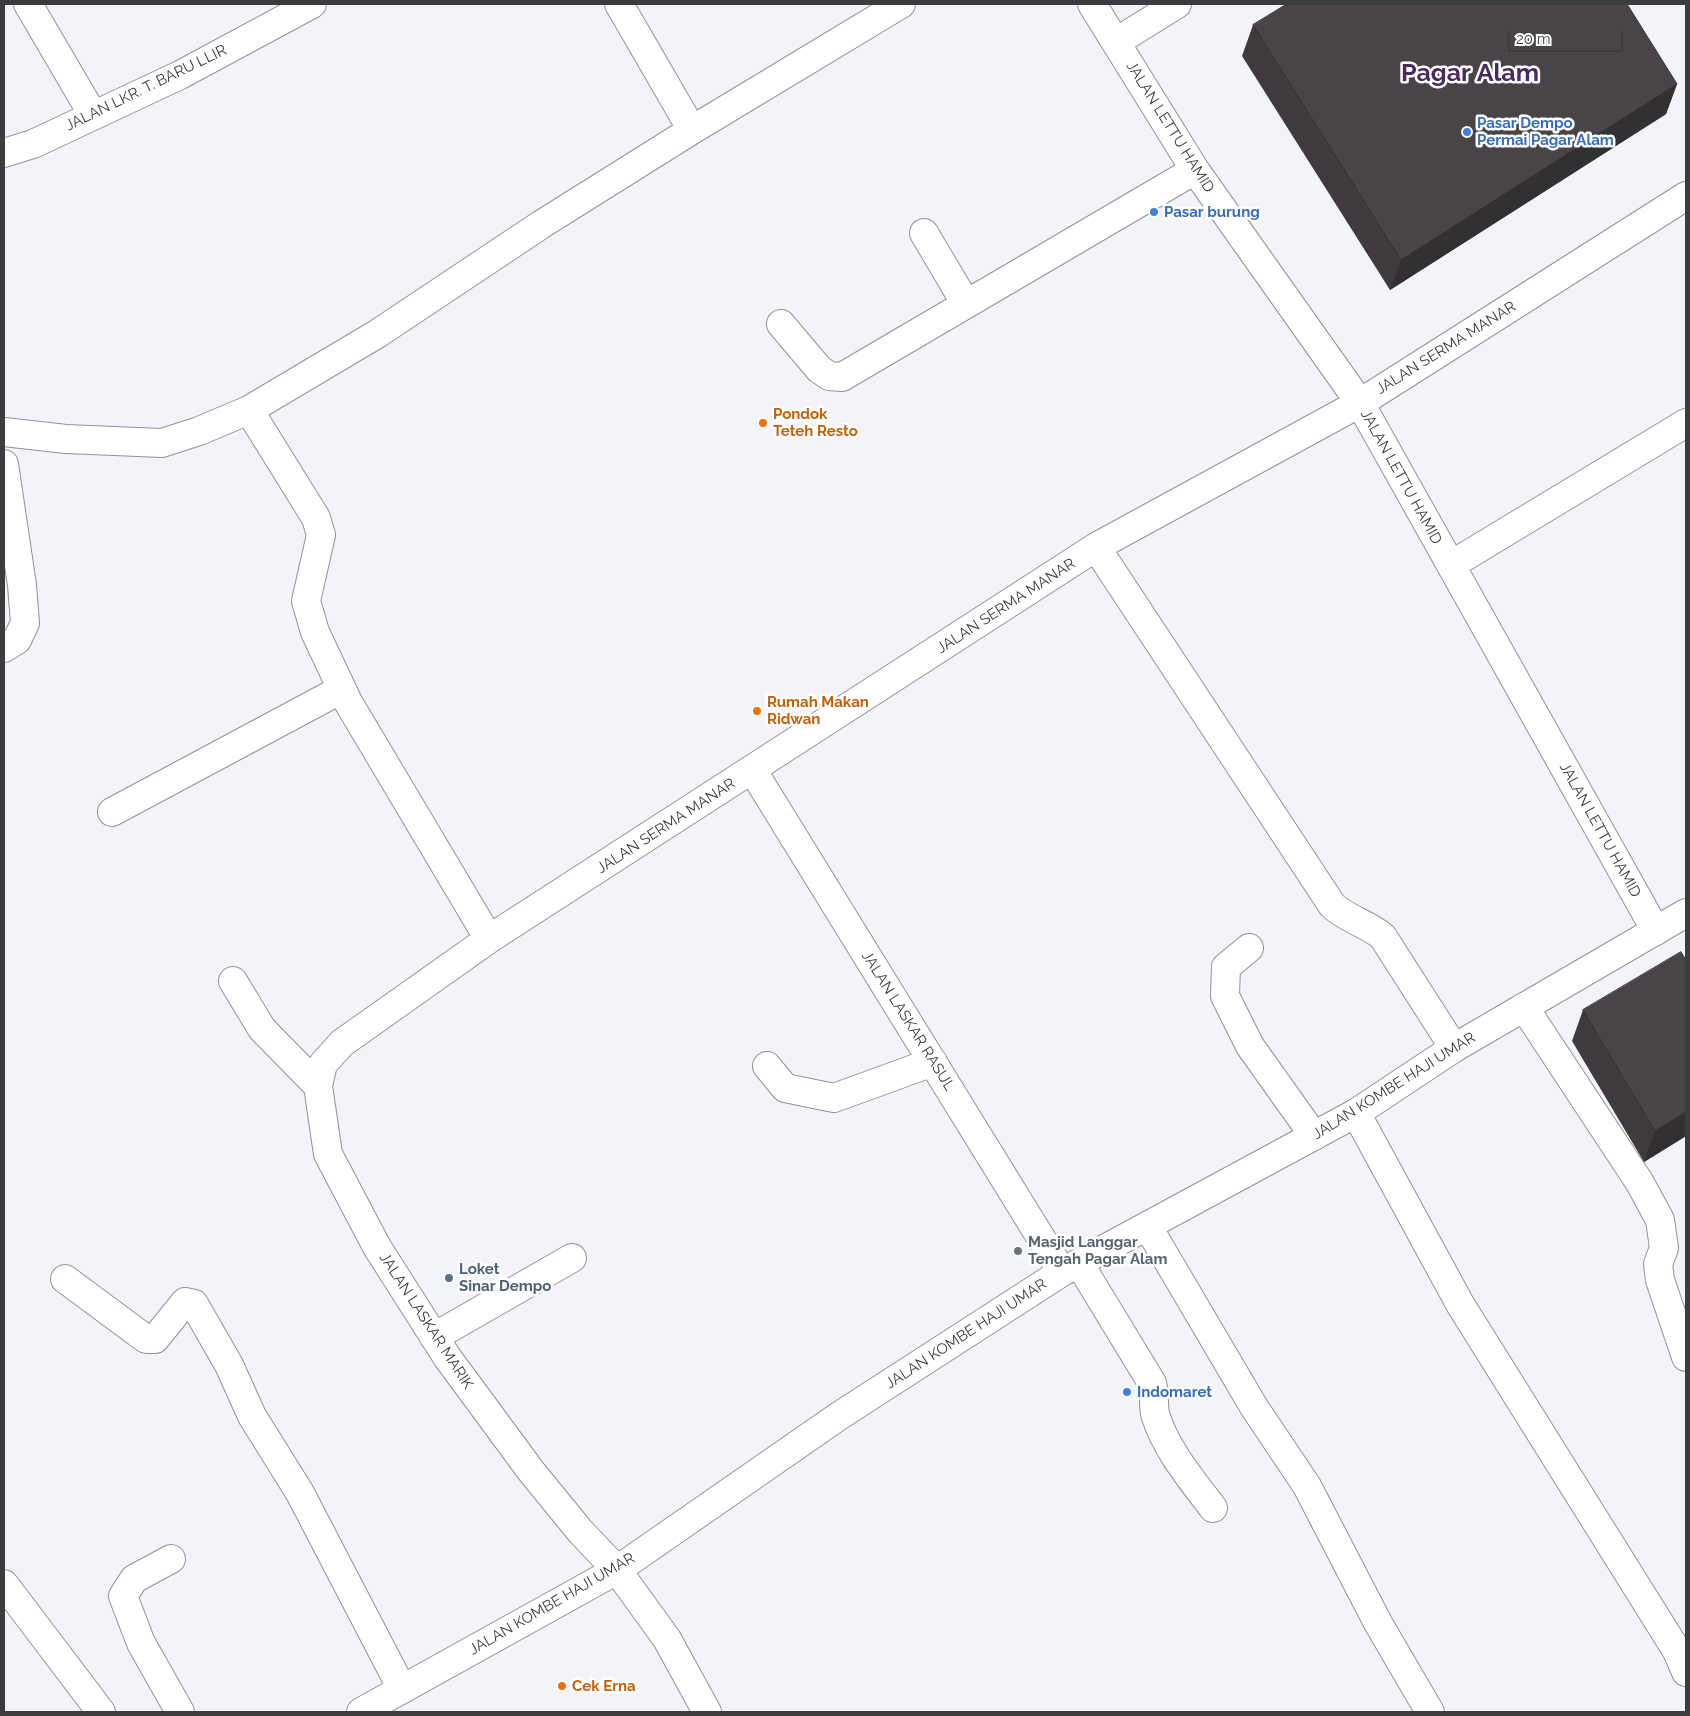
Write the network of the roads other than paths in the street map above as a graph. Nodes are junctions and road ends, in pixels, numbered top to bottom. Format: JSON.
{"nodes":[{"id":1,"x":28,"y":4,"type":"edge"},
{"id":2,"x":312,"y":4,"type":"edge"},
{"id":3,"x":619,"y":4,"type":"edge"},
{"id":4,"x":901,"y":4,"type":"edge"},
{"id":5,"x":1092,"y":4,"type":"edge"},
{"id":6,"x":1177,"y":4,"type":"edge"},
{"id":7,"x":1116,"y":42,"type":"junction"},
{"id":8,"x":93,"y":115,"type":"junction"},
{"id":9,"x":692,"y":130,"type":"junction"},
{"id":10,"x":4,"y":153,"type":"edge"},
{"id":11,"x":1195,"y":170,"type":"junction"},
{"id":12,"x":1686,"y":196,"type":"edge"},
{"id":13,"x":924,"y":233,"type":"dead end"},
{"id":14,"x":966,"y":304,"type":"junction"},
{"id":15,"x":781,"y":324,"type":"dead end"},
{"id":16,"x":1360,"y":403,"type":"junction"},
{"id":17,"x":249,"y":410,"type":"junction"},
{"id":18,"x":1686,"y":423,"type":"edge"},
{"id":19,"x":4,"y":432,"type":"edge"},
{"id":20,"x":4,"y":464,"type":"edge"},
{"id":21,"x":1096,"y":547,"type":"junction"},
{"id":22,"x":1451,"y":565,"type":"junction"},
{"id":23,"x":4,"y":648,"type":"edge"},
{"id":24,"x":342,"y":689,"type":"junction"},
{"id":25,"x":753,"y":771,"type":"junction"},
{"id":26,"x":112,"y":812,"type":"dead end"},
{"id":27,"x":1686,"y":913,"type":"edge"},
{"id":28,"x":1656,"y":931,"type":"junction"},
{"id":29,"x":489,"y":939,"type":"junction"},
{"id":30,"x":1249,"y":948,"type":"dead end"},
{"id":31,"x":233,"y":980,"type":"dead end"},
{"id":32,"x":1524,"y":1007,"type":"junction"},
{"id":33,"x":342,"y":1043,"type":"joint"},
{"id":34,"x":1454,"y":1048,"type":"junction"},
{"id":35,"x":933,"y":1062,"type":"junction"},
{"id":36,"x":767,"y":1066,"type":"dead end"},
{"id":37,"x":318,"y":1086,"type":"junction"},
{"id":38,"x":1356,"y":1113,"type":"junction"},
{"id":39,"x":1314,"y":1136,"type":"junction"},
{"id":40,"x":1148,"y":1227,"type":"junction"},
{"id":41,"x":572,"y":1258,"type":"dead end"},
{"id":42,"x":1071,"y":1268,"type":"junction"},
{"id":43,"x":65,"y":1279,"type":"dead end"},
{"id":44,"x":434,"y":1337,"type":"junction"},
{"id":45,"x":1686,"y":1357,"type":"edge"},
{"id":46,"x":1213,"y":1508,"type":"dead end"},
{"id":47,"x":171,"y":1559,"type":"dead end"},
{"id":48,"x":617,"y":1570,"type":"junction"},
{"id":49,"x":4,"y":1584,"type":"edge"},
{"id":50,"x":1686,"y":1672,"type":"edge"},
{"id":51,"x":402,"y":1689,"type":"junction"},
{"id":52,"x":1420,"y":1709,"type":"edge"},
{"id":53,"x":101,"y":1712,"type":"edge"},
{"id":54,"x":180,"y":1712,"type":"edge"},
{"id":55,"x":361,"y":1712,"type":"edge"},
{"id":56,"x":707,"y":1712,"type":"edge"}],
"edges":[{"from":1,"to":8,"type":"street"},
{"from":2,"to":8,"type":"street","name":"JALAN LKR. T. BARU LLIR"},
{"from":3,"to":9,"type":"street"},
{"from":4,"to":9,"type":"street"},
{"from":5,"to":7,"type":"street","name":"JALAN LETTU HAMID"},
{"from":6,"to":7,"type":"street"},
{"from":7,"to":11,"type":"street","name":"JALAN LETTU HAMID"},
{"from":8,"to":10,"type":"street","name":"JALAN LKR. T. BARU LLIR"},
{"from":9,"to":17,"type":"street"},
{"from":11,"to":14,"type":"street"},
{"from":11,"to":16,"type":"street","name":"JALAN LETTU HAMID"},
{"from":12,"to":16,"type":"street","name":"JALAN SERMA MANAR"},
{"from":13,"to":14,"type":"street"},
{"from":14,"to":15,"type":"street"},
{"from":16,"to":21,"type":"street","name":"JALAN SERMA MANAR"},
{"from":16,"to":22,"type":"street","name":"JALAN LETTU HAMID"},
{"from":17,"to":19,"type":"street"},
{"from":17,"to":24,"type":"street"},
{"from":18,"to":22,"type":"street"},
{"from":20,"to":23,"type":"street"},
{"from":21,"to":25,"type":"street","name":"JALAN SERMA MANAR"},
{"from":21,"to":34,"type":"street"},
{"from":22,"to":28,"type":"street","name":"JALAN LETTU HAMID"},
{"from":24,"to":26,"type":"street"},
{"from":24,"to":29,"type":"street"},
{"from":25,"to":29,"type":"street","name":"JALAN SERMA MANAR"},
{"from":25,"to":35,"type":"street","name":"JALAN LASKAR RASUL"},
{"from":27,"to":28,"type":"street","name":"JALAN KOMBE HAJI UMAR"},
{"from":28,"to":32,"type":"street","name":"JALAN KOMBE HAJI UMAR"},
{"from":29,"to":33,"type":"street","name":"JALAN SERMA MANAR"},
{"from":30,"to":39,"type":"street"},
{"from":31,"to":37,"type":"street"},
{"from":32,"to":34,"type":"street","name":"JALAN KOMBE HAJI UMAR"},
{"from":32,"to":45,"type":"street"},
{"from":33,"to":37,"type":"street","name":"JALAN LASKAR MARIK"},
{"from":34,"to":38,"type":"street","name":"JALAN KOMBE HAJI UMAR"},
{"from":35,"to":36,"type":"street"},
{"from":35,"to":42,"type":"street","name":"JALAN LASKAR RASUL"},
{"from":37,"to":44,"type":"street","name":"JALAN LASKAR MARIK"},
{"from":38,"to":39,"type":"street","name":"JALAN KOMBE HAJI UMAR"},
{"from":38,"to":50,"type":"street"},
{"from":39,"to":40,"type":"street","name":"JALAN KOMBE HAJI UMAR"},
{"from":40,"to":42,"type":"street","name":"JALAN KOMBE HAJI UMAR"},
{"from":40,"to":52,"type":"street"},
{"from":41,"to":44,"type":"street"},
{"from":42,"to":46,"type":"street","name":"JALAN LASKAR RASUL"},
{"from":42,"to":48,"type":"street","name":"JALAN KOMBE HAJI UMAR"},
{"from":43,"to":51,"type":"street"},
{"from":44,"to":48,"type":"street","name":"JALAN LASKAR MARIK"},
{"from":47,"to":54,"type":"street"},
{"from":48,"to":51,"type":"street","name":"JALAN KOMBE HAJI UMAR"},
{"from":48,"to":56,"type":"street","name":"JALAN LASKAR MARIK"},
{"from":49,"to":53,"type":"street"},
{"from":51,"to":55,"type":"street","name":"JALAN KOMBE HAJI UMAR"}]}
